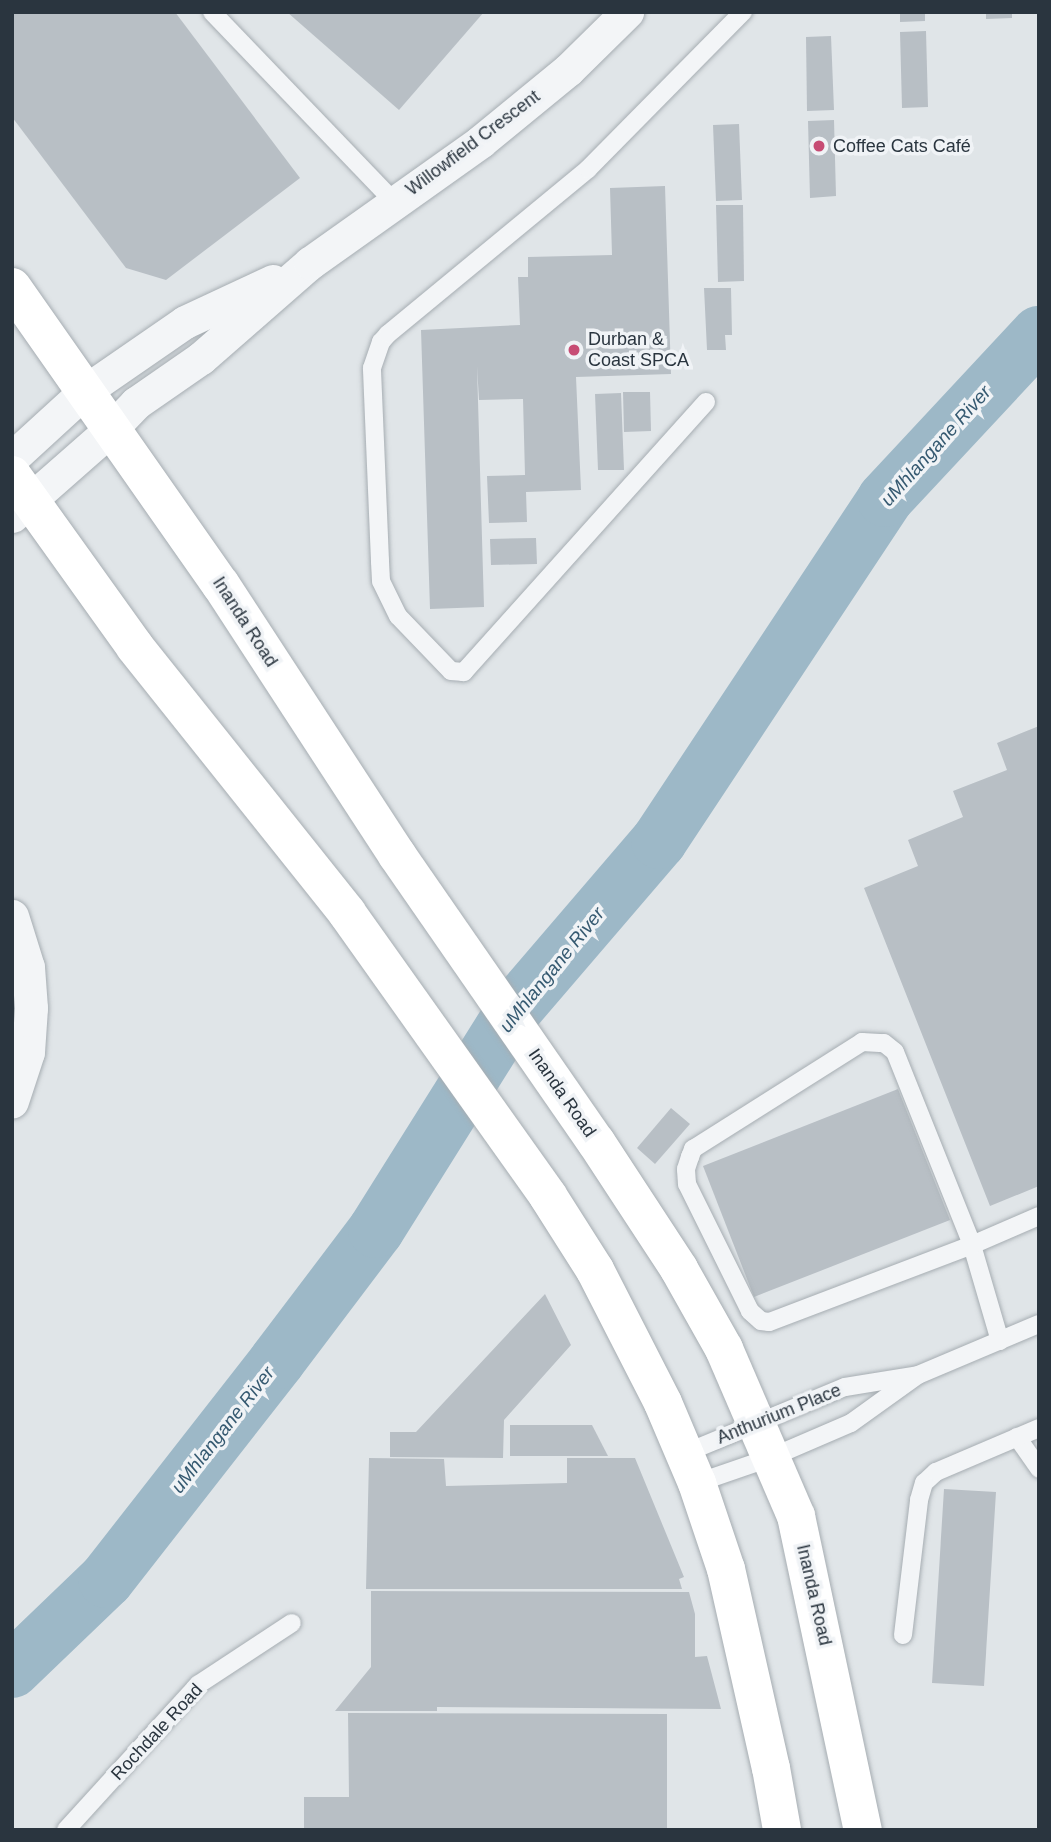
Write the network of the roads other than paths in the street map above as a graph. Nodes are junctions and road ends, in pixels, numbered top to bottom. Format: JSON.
{"nodes":[{"id":1,"x":212,"y":12,"type":"edge"},
{"id":2,"x":743,"y":12,"type":"edge"},
{"id":3,"x":613,"y":17,"type":"edge"},
{"id":4,"x":394,"y":202,"type":"junction"},
{"id":5,"x":310,"y":263,"type":"junction"},
{"id":6,"x":12,"y":288,"type":"edge"},
{"id":7,"x":85,"y":391,"type":"junction"},
{"id":8,"x":706,"y":402,"type":"dead end"},
{"id":9,"x":112,"y":428,"type":"junction"},
{"id":10,"x":12,"y":458,"type":"edge"},
{"id":11,"x":18,"y":496,"type":"edge"},
{"id":12,"x":12,"y":916,"type":"edge"},
{"id":13,"x":12,"y":1101,"type":"edge"},
{"id":14,"x":1039,"y":1216,"type":"edge"},
{"id":15,"x":972,"y":1245,"type":"junction"},
{"id":16,"x":1039,"y":1324,"type":"edge"},
{"id":17,"x":1000,"y":1341,"type":"junction"},
{"id":18,"x":918,"y":1375,"type":"junction"},
{"id":19,"x":1039,"y":1428,"type":"edge"},
{"id":20,"x":1017,"y":1437,"type":"junction"},
{"id":21,"x":765,"y":1440,"type":"junction"},
{"id":22,"x":690,"y":1468,"type":"junction"},
{"id":23,"x":1039,"y":1469,"type":"edge"},
{"id":24,"x":292,"y":1623,"type":"dead end"},
{"id":25,"x":903,"y":1635,"type":"dead end"},
{"id":26,"x":66,"y":1830,"type":"edge"},
{"id":27,"x":782,"y":1830,"type":"edge"},
{"id":28,"x":863,"y":1830,"type":"edge"}],
"edges":[{"from":1,"to":4,"type":"lane"},
{"from":2,"to":8,"type":"lane"},
{"from":3,"to":4,"type":"street","name":"Willowfield Crescent"},
{"from":4,"to":5,"type":"street","name":"Willowfield Crescent"},
{"from":5,"to":7,"type":"street","name":"Willowfield Crescent"},
{"from":5,"to":9,"type":"street","name":"Willowfield Crescent"},
{"from":6,"to":7,"type":"main road","name":"Inanda Road"},
{"from":7,"to":9,"type":"main road","name":"Inanda Road"},
{"from":7,"to":10,"type":"street","name":"Willowfield Crescent"},
{"from":9,"to":11,"type":"street","name":"Willowfield Crescent"},
{"from":9,"to":21,"type":"main road","name":"Inanda Road"},
{"from":11,"to":22,"type":"main road"},
{"from":12,"to":13,"type":"street"},
{"from":14,"to":15,"type":"lane"},
{"from":15,"to":15,"type":"lane"},
{"from":15,"to":17,"type":"lane"},
{"from":16,"to":17,"type":"lane","name":"Anthurium Place"},
{"from":17,"to":18,"type":"lane","name":"Anthurium Place"},
{"from":18,"to":21,"type":"lane","name":"Anthurium Place"},
{"from":18,"to":21,"type":"lane","name":"Anthurium Place"},
{"from":19,"to":20,"type":"lane"},
{"from":20,"to":23,"type":"lane"},
{"from":20,"to":25,"type":"lane"},
{"from":21,"to":22,"type":"lane","name":"Anthurium Place"},
{"from":21,"to":22,"type":"lane","name":"Anthurium Place"},
{"from":21,"to":28,"type":"main road","name":"Inanda Road"},
{"from":22,"to":27,"type":"main road"},
{"from":24,"to":26,"type":"lane","name":"Rochdale Road"}]}
